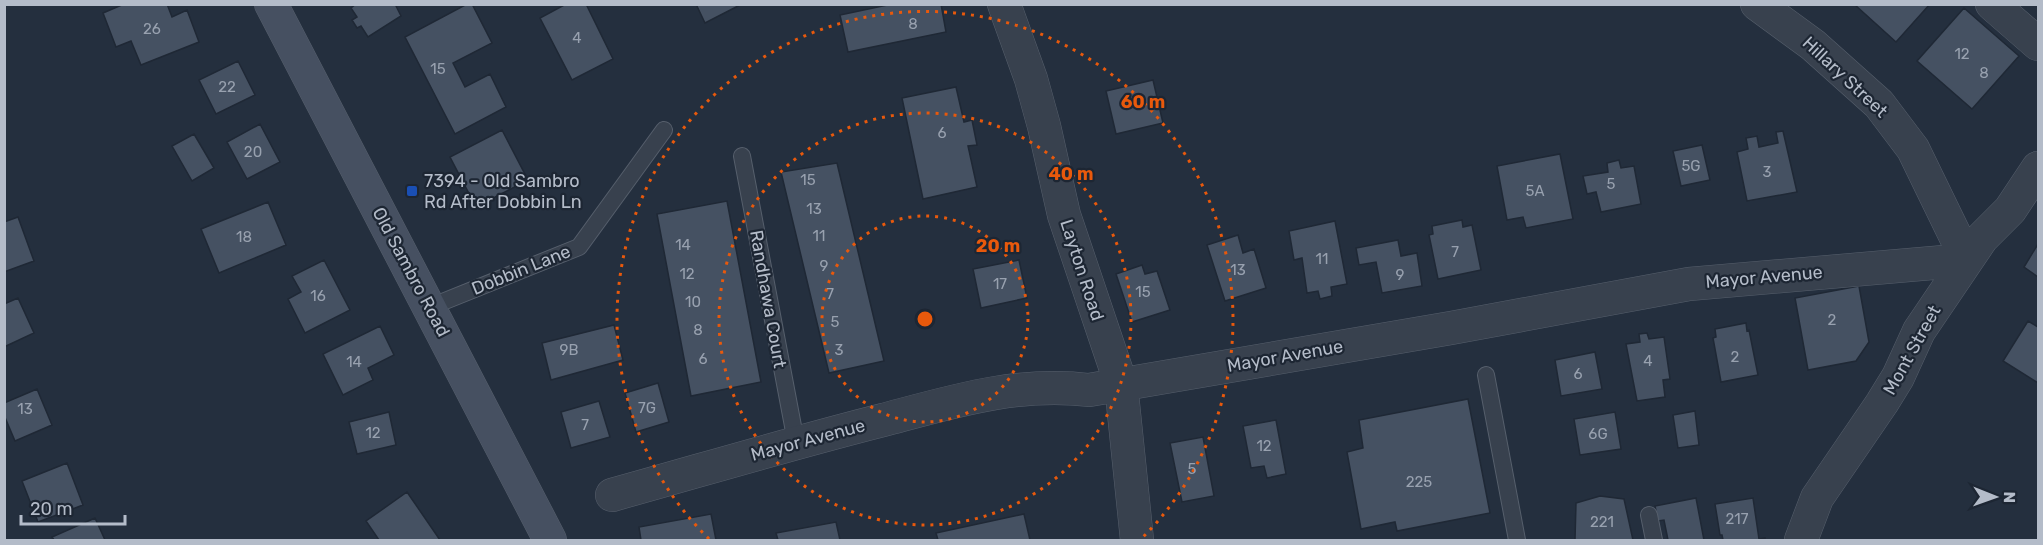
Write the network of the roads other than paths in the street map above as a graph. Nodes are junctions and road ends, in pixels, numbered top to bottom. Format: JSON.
{"nodes":[{"id":1,"x":271,"y":4,"type":"edge"},
{"id":2,"x":1004,"y":4,"type":"edge"},
{"id":3,"x":1757,"y":4,"type":"edge"},
{"id":4,"x":1992,"y":4,"type":"edge"},
{"id":5,"x":2038,"y":44,"type":"edge"},
{"id":6,"x":664,"y":130,"type":"dead end"},
{"id":7,"x":742,"y":156,"type":"dead end"},
{"id":8,"x":2038,"y":168,"type":"edge"},
{"id":9,"x":1967,"y":260,"type":"junction"},
{"id":10,"x":430,"y":307,"type":"junction"},
{"id":11,"x":1486,"y":375,"type":"dead end"},
{"id":12,"x":1121,"y":384,"type":"junction"},
{"id":13,"x":796,"y":442,"type":"junction"},
{"id":14,"x":612,"y":495,"type":"dead end"},
{"id":15,"x":1649,"y":515,"type":"dead end"},
{"id":16,"x":550,"y":540,"type":"edge"},
{"id":17,"x":1137,"y":540,"type":"edge"},
{"id":18,"x":1517,"y":540,"type":"edge"},
{"id":19,"x":1654,"y":540,"type":"edge"},
{"id":20,"x":1801,"y":540,"type":"edge"}],
"edges":[{"from":1,"to":10,"type":"main road","name":"Old Sambro Road"},
{"from":2,"to":12,"type":"street","name":"Layton Road"},
{"from":3,"to":9,"type":"street","name":"Hillary Street"},
{"from":4,"to":5,"type":"street"},
{"from":6,"to":10,"type":"lane","name":"Dobbin Lane"},
{"from":7,"to":13,"type":"lane","name":"Randhawa Court"},
{"from":8,"to":9,"type":"street","name":"Mont Street"},
{"from":9,"to":12,"type":"street","name":"Mayor Avenue"},
{"from":9,"to":20,"type":"street","name":"Mont Street"},
{"from":10,"to":16,"type":"main road","name":"Old Sambro Road"},
{"from":11,"to":18,"type":"lane"},
{"from":12,"to":13,"type":"street","name":"Mayor Avenue"},
{"from":12,"to":17,"type":"street","name":"Layton Road"},
{"from":13,"to":14,"type":"street","name":"Mayor Avenue"},
{"from":15,"to":19,"type":"lane"}]}
